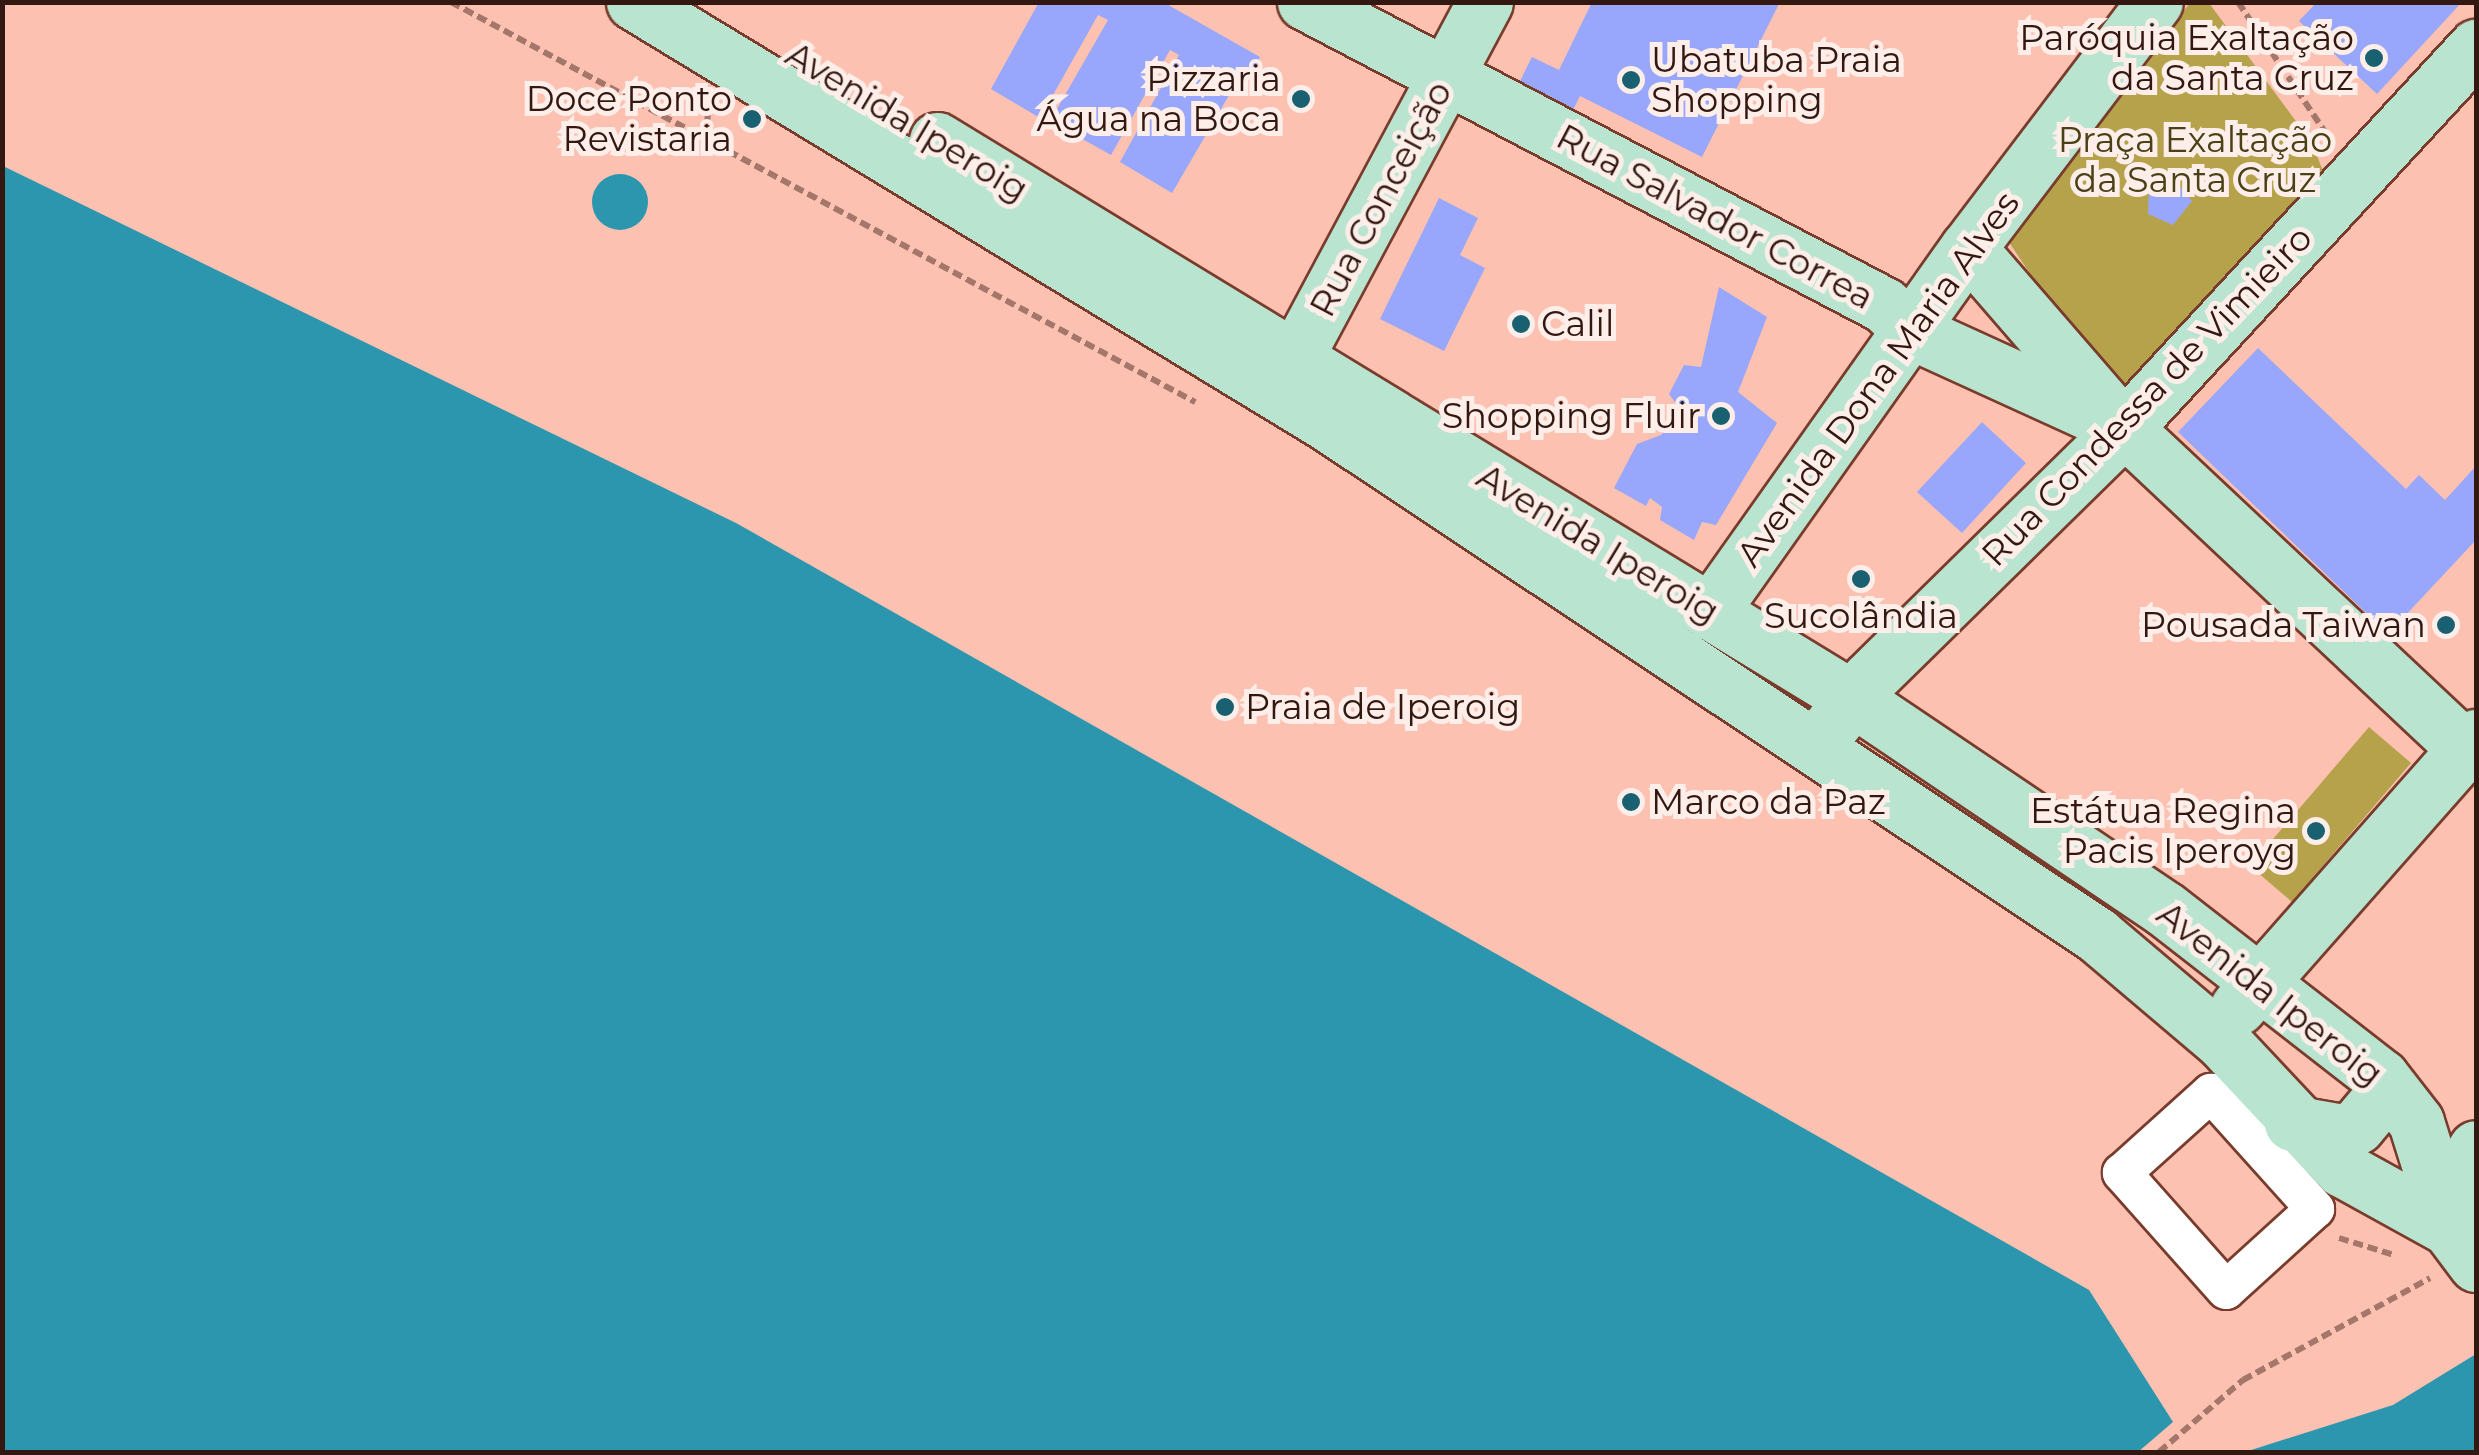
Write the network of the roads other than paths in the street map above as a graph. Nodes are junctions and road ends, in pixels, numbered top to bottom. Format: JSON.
{"nodes":[{"id":1,"x":634,"y":2,"type":"edge"},
{"id":2,"x":1306,"y":2,"type":"edge"},
{"id":3,"x":1485,"y":2,"type":"edge"},
{"id":4,"x":2154,"y":2,"type":"edge"},
{"id":5,"x":712,"y":13,"type":"edge"},
{"id":6,"x":2476,"y":48,"type":"edge"},
{"id":7,"x":1447,"y":78,"type":"junction"},
{"id":8,"x":1968,"y":248,"type":"junction"},
{"id":9,"x":1913,"y":332,"type":"junction"},
{"id":10,"x":1286,"y":375,"type":"junction"},
{"id":11,"x":2124,"y":428,"type":"junction"},
{"id":12,"x":1710,"y":612,"type":"junction"},
{"id":13,"x":1852,"y":698,"type":"junction"},
{"id":14,"x":1818,"y":744,"type":"junction"},
{"id":15,"x":2473,"y":748,"type":"edge"},
{"id":16,"x":2259,"y":980,"type":"junction"},
{"id":17,"x":2223,"y":1042,"type":"junction"},
{"id":18,"x":2381,"y":1077,"type":"junction"},
{"id":19,"x":2292,"y":1123,"type":"junction"},
{"id":20,"x":2461,"y":1150,"type":"edge"},
{"id":21,"x":2342,"y":1169,"type":"junction"},
{"id":22,"x":2297,"y":1226,"type":"joint"},
{"id":23,"x":2441,"y":1257,"type":"edge"}],
"edges":[{"from":1,"to":5,"type":"main road","name":"Avenida Iperoig"},
{"from":2,"to":7,"type":"main road","name":"Rua Salvador Correa"},
{"from":3,"to":7,"type":"main road","name":"Rua Conceição"},
{"from":4,"to":8,"type":"main road","name":"Avenida Dona Maria Alves"},
{"from":5,"to":10,"type":"main road","name":"Avenida Iperoig"},
{"from":6,"to":11,"type":"main road","name":"Rua Condessa de Vimieiro"},
{"from":7,"to":9,"type":"main road","name":"Rua Salvador Correa"},
{"from":7,"to":10,"type":"main road","name":"Rua Conceição"},
{"from":8,"to":9,"type":"main road","name":"Avenida Dona Maria Alves"},
{"from":8,"to":11,"type":"main road","name":"Rua Salvador Correa"},
{"from":9,"to":11,"type":"main road","name":"Rua Salvador Correa"},
{"from":9,"to":12,"type":"main road","name":"Avenida Dona Maria Alves"},
{"from":10,"to":12,"type":"main road","name":"Avenida Iperoig"},
{"from":10,"to":14,"type":"main road","name":"Avenida Iperoig"},
{"from":11,"to":13,"type":"main road","name":"Rua Condessa de Vimieiro"},
{"from":11,"to":15,"type":"main road","name":"Rua Salvador Correa"},
{"from":12,"to":13,"type":"main road","name":"Avenida Iperoig"},
{"from":13,"to":14,"type":"main road","name":"Rua Condessa de Vimieiro"},
{"from":13,"to":16,"type":"main road","name":"Avenida Iperoig"},
{"from":14,"to":17,"type":"main road","name":"Avenida Iperoig"},
{"from":15,"to":16,"type":"main road"},
{"from":16,"to":17,"type":"main road"},
{"from":16,"to":18,"type":"main road","name":"Avenida Iperoig"},
{"from":17,"to":19,"type":"main road","name":"Avenida Iperoig"},
{"from":18,"to":19,"type":"main road"},
{"from":18,"to":20,"type":"main road","name":"Avenida Iperoig"},
{"from":19,"to":21,"type":"main road","name":"Avenida Iperoig"},
{"from":20,"to":21,"type":"main road"},
{"from":20,"to":23,"type":"main road","name":"Avenida Iperoig"},
{"from":21,"to":23,"type":"main road","name":"Avenida Iperoig"},
{"from":22,"to":22,"type":"street"}]}
